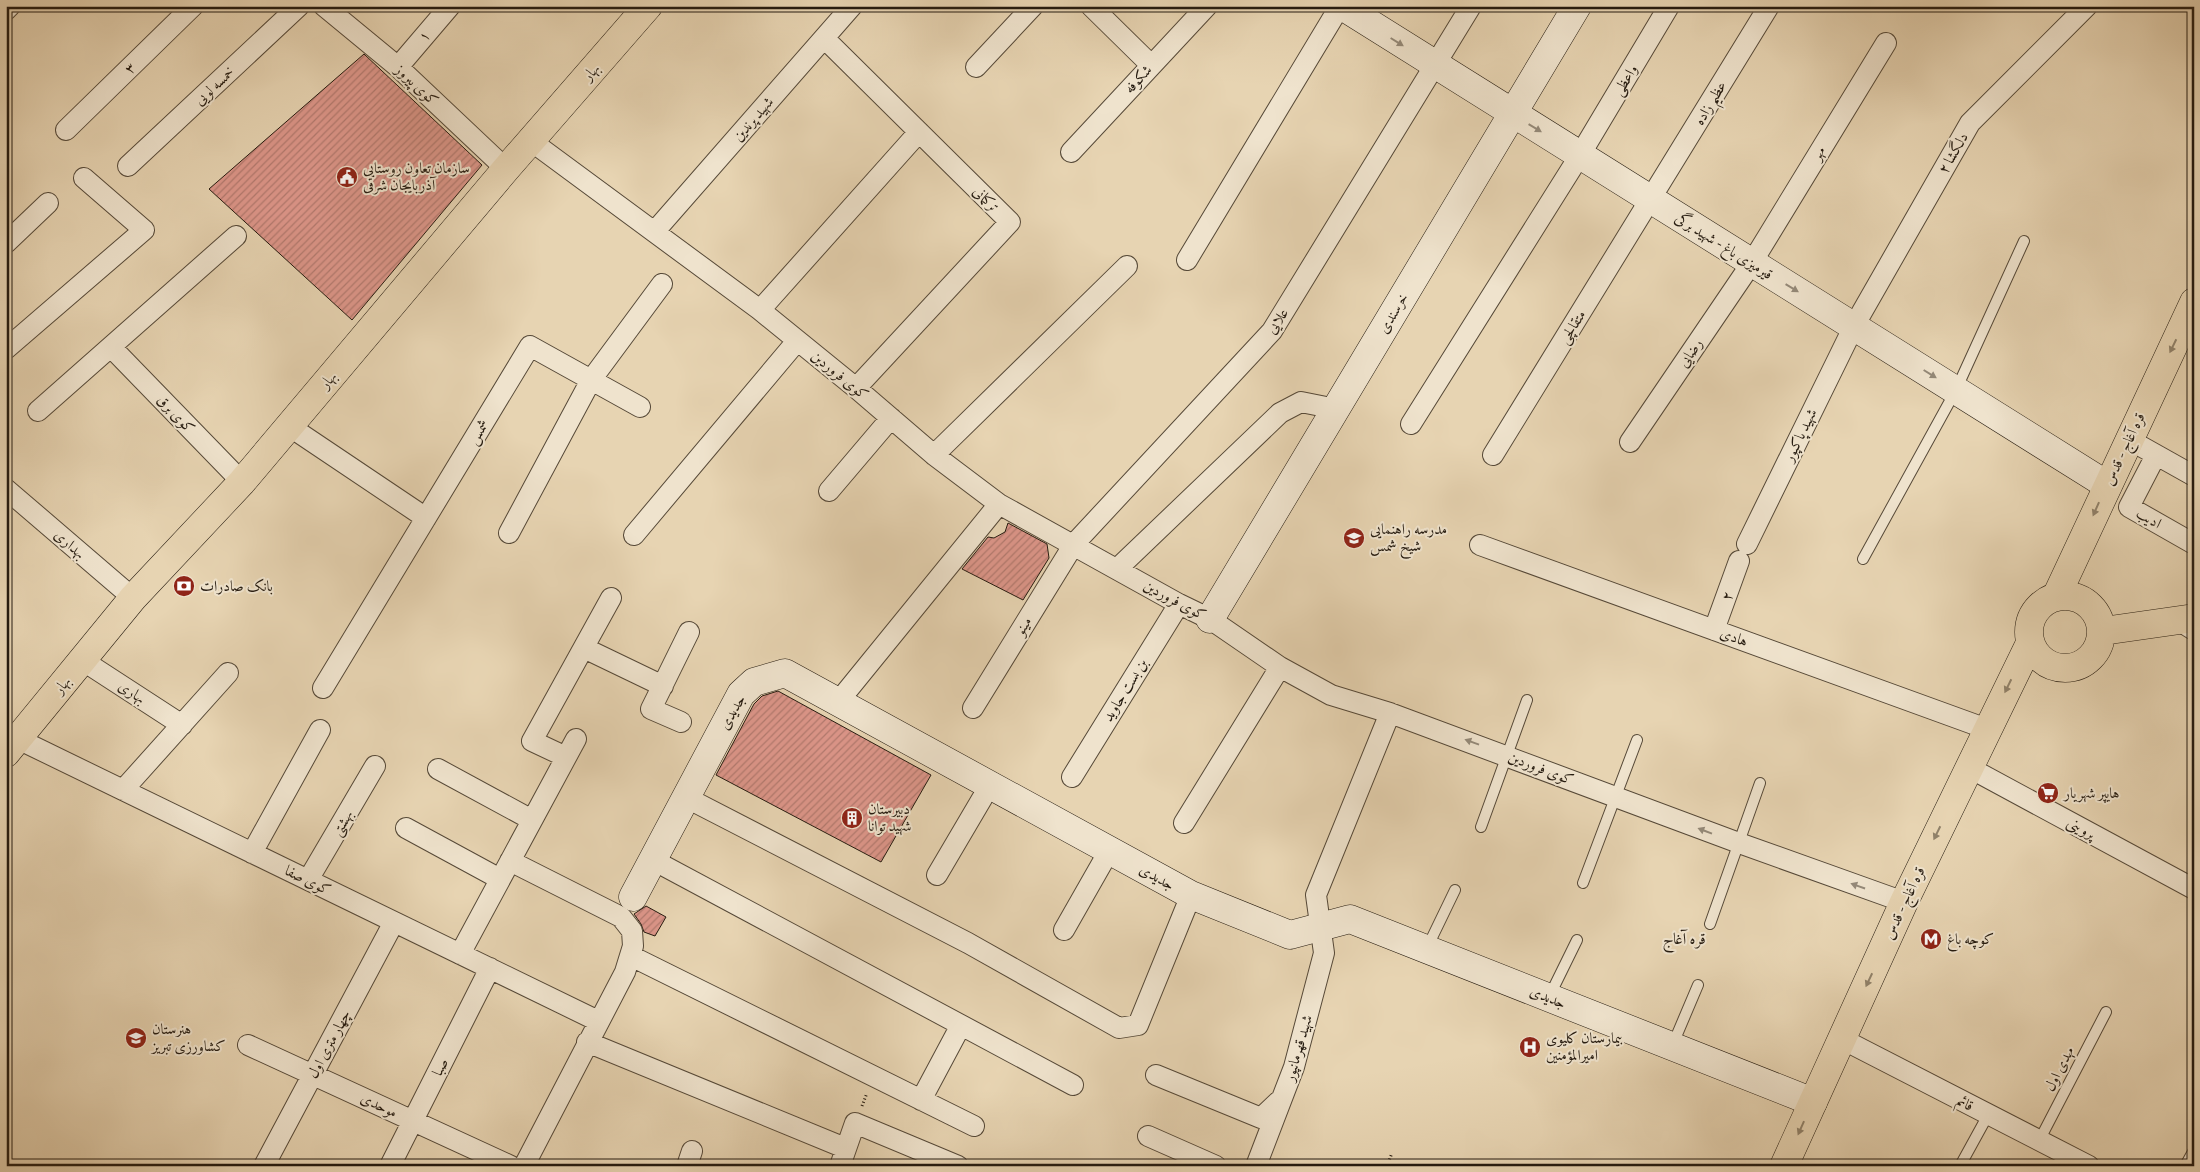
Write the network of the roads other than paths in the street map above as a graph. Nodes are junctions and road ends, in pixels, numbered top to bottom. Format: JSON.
{"nodes":[{"id":1,"x":10,"y":6,"type":"edge"},
{"id":2,"x":193,"y":6,"type":"edge"},
{"id":3,"x":299,"y":6,"type":"edge"},
{"id":4,"x":324,"y":6,"type":"edge"},
{"id":5,"x":450,"y":6,"type":"edge"},
{"id":6,"x":648,"y":6,"type":"edge"},
{"id":7,"x":852,"y":6,"type":"edge"},
{"id":8,"x":1033,"y":6,"type":"edge"},
{"id":9,"x":1091,"y":6,"type":"edge"},
{"id":10,"x":1207,"y":6,"type":"edge"},
{"id":11,"x":1471,"y":6,"type":"edge"},
{"id":12,"x":1577,"y":6,"type":"edge"},
{"id":13,"x":1669,"y":6,"type":"edge"},
{"id":14,"x":1769,"y":6,"type":"edge"},
{"id":15,"x":2087,"y":6,"type":"edge"},
{"id":16,"x":6,"y":10,"type":"edge"},
{"id":17,"x":1355,"y":10,"type":"edge"},
{"id":18,"x":824,"y":38,"type":"junction"},
{"id":19,"x":1886,"y":43,"type":"dead end"},
{"id":20,"x":1151,"y":65,"type":"junction"},
{"id":21,"x":1434,"y":65,"type":"junction"},
{"id":22,"x":976,"y":66,"type":"dead end"},
{"id":23,"x":398,"y":67,"type":"junction"},
{"id":24,"x":1512,"y":114,"type":"junction"},
{"id":25,"x":66,"y":130,"type":"dead end"},
{"id":26,"x":919,"y":132,"type":"junction"},
{"id":27,"x":531,"y":141,"type":"junction"},
{"id":28,"x":1071,"y":152,"type":"dead end"},
{"id":29,"x":1580,"y":155,"type":"junction"},
{"id":30,"x":128,"y":166,"type":"dead end"},
{"id":31,"x":506,"y":169,"type":"junction"},
{"id":32,"x":84,"y":178,"type":"dead end"},
{"id":33,"x":1650,"y":200,"type":"junction"},
{"id":34,"x":48,"y":203,"type":"dead end"},
{"id":35,"x":655,"y":231,"type":"junction"},
{"id":36,"x":236,"y":236,"type":"dead end"},
{"id":37,"x":2024,"y":241,"type":"dead end"},
{"id":38,"x":6,"y":242,"type":"edge"},
{"id":39,"x":1188,"y":260,"type":"dead end"},
{"id":40,"x":1750,"y":264,"type":"junction"},
{"id":41,"x":1127,"y":266,"type":"dead end"},
{"id":42,"x":662,"y":284,"type":"dead end"},
{"id":43,"x":2194,"y":302,"type":"edge"},
{"id":44,"x":760,"y":310,"type":"junction"},
{"id":45,"x":1854,"y":326,"type":"junction"},
{"id":46,"x":797,"y":341,"type":"junction"},
{"id":47,"x":111,"y":347,"type":"junction"},
{"id":48,"x":6,"y":348,"type":"edge"},
{"id":49,"x":591,"y":380,"type":"junction"},
{"id":50,"x":856,"y":388,"type":"junction"},
{"id":51,"x":1956,"y":390,"type":"junction"},
{"id":52,"x":640,"y":407,"type":"dead end"},
{"id":53,"x":1336,"y":409,"type":"junction"},
{"id":54,"x":38,"y":411,"type":"dead end"},
{"id":55,"x":891,"y":418,"type":"junction"},
{"id":56,"x":1411,"y":424,"type":"dead end"},
{"id":57,"x":289,"y":426,"type":"junction"},
{"id":58,"x":2128,"y":439,"type":"junction"},
{"id":59,"x":1630,"y":442,"type":"dead end"},
{"id":60,"x":934,"y":455,"type":"junction"},
{"id":61,"x":1493,"y":455,"type":"dead end"},
{"id":62,"x":2156,"y":455,"type":"junction"},
{"id":63,"x":2194,"y":476,"type":"edge"},
{"id":64,"x":242,"y":482,"type":"junction"},
{"id":65,"x":2107,"y":485,"type":"junction"},
{"id":66,"x":6,"y":489,"type":"edge"},
{"id":67,"x":829,"y":491,"type":"dead end"},
{"id":68,"x":999,"y":504,"type":"junction"},
{"id":69,"x":426,"y":518,"type":"junction"},
{"id":70,"x":509,"y":533,"type":"dead end"},
{"id":71,"x":634,"y":535,"type":"dead end"},
{"id":72,"x":1074,"y":544,"type":"junction"},
{"id":73,"x":2194,"y":544,"type":"edge"},
{"id":74,"x":1480,"y":545,"type":"dead end"},
{"id":75,"x":1743,"y":552,"type":"joint"},
{"id":76,"x":1863,"y":559,"type":"dead end"},
{"id":77,"x":1117,"y":569,"type":"junction"},
{"id":78,"x":2056,"y":597,"type":"junction"},
{"id":79,"x":133,"y":598,"type":"junction"},
{"id":80,"x":611,"y":598,"type":"dead end"},
{"id":81,"x":1178,"y":604,"type":"junction"},
{"id":82,"x":1210,"y":619,"type":"junction"},
{"id":83,"x":2181,"y":619,"type":"edge"},
{"id":84,"x":1714,"y":630,"type":"junction"},
{"id":85,"x":2103,"y":630,"type":"junction"},
{"id":86,"x":689,"y":632,"type":"dead end"},
{"id":87,"x":2194,"y":636,"type":"edge"},
{"id":88,"x":2030,"y":643,"type":"junction"},
{"id":89,"x":584,"y":648,"type":"junction"},
{"id":90,"x":82,"y":660,"type":"junction"},
{"id":91,"x":1280,"y":667,"type":"junction"},
{"id":92,"x":228,"y":673,"type":"dead end"},
{"id":93,"x":662,"y":686,"type":"junction"},
{"id":94,"x":323,"y":688,"type":"dead end"},
{"id":95,"x":1527,"y":700,"type":"dead end"},
{"id":96,"x":838,"y":702,"type":"junction"},
{"id":97,"x":973,"y":708,"type":"dead end"},
{"id":98,"x":1390,"y":712,"type":"junction"},
{"id":99,"x":680,"y":722,"type":"dead end"},
{"id":100,"x":182,"y":725,"type":"junction"},
{"id":101,"x":1987,"y":729,"type":"junction"},
{"id":102,"x":320,"y":730,"type":"dead end"},
{"id":103,"x":576,"y":740,"type":"dead end"},
{"id":104,"x":1637,"y":740,"type":"dead end"},
{"id":105,"x":12,"y":746,"type":"edge"},
{"id":106,"x":1507,"y":756,"type":"junction"},
{"id":107,"x":566,"y":758,"type":"junction"},
{"id":108,"x":376,"y":766,"type":"dead end"},
{"id":109,"x":1968,"y":768,"type":"junction"},
{"id":110,"x":438,"y":769,"type":"dead end"},
{"id":111,"x":1072,"y":777,"type":"dead end"},
{"id":112,"x":1760,"y":783,"type":"dead end"},
{"id":113,"x":990,"y":785,"type":"junction"},
{"id":114,"x":123,"y":790,"type":"junction"},
{"id":115,"x":1616,"y":796,"type":"junction"},
{"id":116,"x":687,"y":798,"type":"junction"},
{"id":117,"x":532,"y":820,"type":"junction"},
{"id":118,"x":1184,"y":823,"type":"dead end"},
{"id":119,"x":1481,"y":827,"type":"dead end"},
{"id":120,"x":406,"y":828,"type":"dead end"},
{"id":121,"x":1739,"y":843,"type":"junction"},
{"id":122,"x":1109,"y":851,"type":"junction"},
{"id":123,"x":252,"y":853,"type":"junction"},
{"id":124,"x":653,"y":860,"type":"junction"},
{"id":125,"x":510,"y":861,"type":"junction"},
{"id":126,"x":937,"y":875,"type":"dead end"},
{"id":127,"x":500,"y":879,"type":"junction"},
{"id":128,"x":308,"y":880,"type":"junction"},
{"id":129,"x":1583,"y":884,"type":"dead end"},
{"id":130,"x":2194,"y":889,"type":"edge"},
{"id":131,"x":1455,"y":890,"type":"dead end"},
{"id":132,"x":1191,"y":896,"type":"junction"},
{"id":133,"x":1904,"y":902,"type":"junction"},
{"id":134,"x":627,"y":907,"type":"junction"},
{"id":135,"x":394,"y":922,"type":"junction"},
{"id":136,"x":1710,"y":924,"type":"dead end"},
{"id":137,"x":1320,"y":927,"type":"junction"},
{"id":138,"x":1064,"y":930,"type":"dead end"},
{"id":139,"x":1577,"y":940,"type":"dead end"},
{"id":140,"x":1427,"y":949,"type":"junction"},
{"id":141,"x":460,"y":954,"type":"junction"},
{"id":142,"x":628,"y":964,"type":"junction"},
{"id":143,"x":490,"y":968,"type":"junction"},
{"id":144,"x":1698,"y":986,"type":"dead end"},
{"id":145,"x":1549,"y":997,"type":"junction"},
{"id":146,"x":2106,"y":1012,"type":"dead end"},
{"id":147,"x":598,"y":1021,"type":"junction"},
{"id":148,"x":961,"y":1025,"type":"junction"},
{"id":149,"x":1842,"y":1039,"type":"junction"},
{"id":150,"x":587,"y":1042,"type":"junction"},
{"id":151,"x":248,"y":1045,"type":"dead end"},
{"id":152,"x":1672,"y":1046,"type":"junction"},
{"id":153,"x":313,"y":1075,"type":"junction"},
{"id":154,"x":1156,"y":1075,"type":"dead end"},
{"id":155,"x":1073,"y":1085,"type":"dead end"},
{"id":156,"x":1283,"y":1098,"type":"junction"},
{"id":157,"x":921,"y":1100,"type":"junction"},
{"id":158,"x":1813,"y":1102,"type":"junction"},
{"id":159,"x":1988,"y":1115,"type":"junction"},
{"id":160,"x":413,"y":1121,"type":"junction"},
{"id":161,"x":974,"y":1126,"type":"dead end"},
{"id":162,"x":1148,"y":1136,"type":"dead end"},
{"id":163,"x":2040,"y":1141,"type":"junction"},
{"id":164,"x":2194,"y":1150,"type":"edge"},
{"id":165,"x":843,"y":1157,"type":"edge"},
{"id":166,"x":264,"y":1166,"type":"edge"},
{"id":167,"x":390,"y":1166,"type":"edge"},
{"id":168,"x":511,"y":1166,"type":"edge"},
{"id":169,"x":524,"y":1166,"type":"edge"},
{"id":170,"x":958,"y":1166,"type":"edge"},
{"id":171,"x":1216,"y":1166,"type":"edge"},
{"id":172,"x":1256,"y":1166,"type":"edge"},
{"id":173,"x":1784,"y":1166,"type":"edge"},
{"id":174,"x":1960,"y":1166,"type":"edge"},
{"id":175,"x":2089,"y":1166,"type":"edge"},
{"id":176,"x":2185,"y":1166,"type":"edge"}],
"edges":[{"from":1,"to":16,"type":"street"},
{"from":2,"to":25,"type":"street","name":"۳"},
{"from":3,"to":30,"type":"street","name":"خمسه لویی"},
{"from":4,"to":23,"type":"street","name":"کوی پیروز"},
{"from":5,"to":23,"type":"street","name":"۱"},
{"from":6,"to":27,"type":"main road","name":"بهار"},
{"from":7,"to":18,"type":"street","name":"شهید پرندین"},
{"from":8,"to":22,"type":"street"},
{"from":9,"to":20,"type":"street"},
{"from":10,"to":20,"type":"street","name":"شکوفه"},
{"from":11,"to":21,"type":"street","name":"علایی"},
{"from":12,"to":24,"type":"street","name":"خرسندی"},
{"from":13,"to":29,"type":"street","name":"واعظی"},
{"from":14,"to":33,"type":"street","name":"عظیم زاده"},
{"from":15,"to":45,"type":"street","name":"دلگشا ۲"},
{"from":17,"to":21,"type":"street","name":"قیرمیزی باغ - شهید برگی","one_way":true},
{"from":17,"to":39,"type":"street"},
{"from":18,"to":26,"type":"street","name":"ترکمانی"},
{"from":18,"to":35,"type":"street","name":"شهید پرندین"},
{"from":19,"to":40,"type":"street","name":"مهر"},
{"from":20,"to":28,"type":"street","name":"شکوفه"},
{"from":21,"to":24,"type":"street","name":"قیرمیزی باغ - شهید برگی"},
{"from":21,"to":72,"type":"street","name":"علایی"},
{"from":23,"to":31,"type":"street","name":"کوی پیروز"},
{"from":24,"to":29,"type":"street","name":"قیرمیزی باغ - شهید برگی","one_way":true},
{"from":24,"to":53,"type":"street","name":"خرسندی"},
{"from":26,"to":44,"type":"street"},
{"from":26,"to":50,"type":"street","name":"ترکمانی"},
{"from":27,"to":31,"type":"main road","name":"بهار"},
{"from":27,"to":35,"type":"street","name":"کوی فروردین"},
{"from":29,"to":33,"type":"street","name":"قیرمیزی باغ - شهید برگی"},
{"from":29,"to":56,"type":"street","name":"واعظی"},
{"from":31,"to":57,"type":"main road","name":"بهار"},
{"from":32,"to":48,"type":"street"},
{"from":33,"to":40,"type":"street","name":"قیرمیزی باغ - شهید برگی"},
{"from":33,"to":61,"type":"street","name":"متقالچی"},
{"from":34,"to":38,"type":"street"},
{"from":35,"to":44,"type":"street","name":"کوی فروردین"},
{"from":36,"to":47,"type":"street"},
{"from":37,"to":51,"type":"lane"},
{"from":40,"to":45,"type":"street","name":"قیرمیزی باغ - شهید برگی","one_way":true},
{"from":40,"to":59,"type":"street","name":"رضایی"},
{"from":41,"to":60,"type":"street"},
{"from":42,"to":49,"type":"street"},
{"from":43,"to":58,"type":"main road","name":"قره آغاج - قدس","one_way":true},
{"from":44,"to":46,"type":"street","name":"کوی فروردین"},
{"from":45,"to":51,"type":"street","name":"قیرمیزی باغ - شهید برگی","one_way":true},
{"from":45,"to":75,"type":"street","name":"شهید پاکپور"},
{"from":46,"to":50,"type":"street","name":"کوی فروردین"},
{"from":46,"to":71,"type":"street"},
{"from":47,"to":54,"type":"street"},
{"from":47,"to":64,"type":"street","name":"کوی برق"},
{"from":49,"to":52,"type":"street"},
{"from":49,"to":69,"type":"street","name":"شمس"},
{"from":49,"to":70,"type":"street"},
{"from":50,"to":55,"type":"street","name":"کوی فروردین"},
{"from":51,"to":65,"type":"street","name":"قیرمیزی باغ - شهید برگی"},
{"from":51,"to":76,"type":"lane"},
{"from":53,"to":77,"type":"street"},
{"from":53,"to":82,"type":"street","name":"خرسندی"},
{"from":55,"to":60,"type":"street","name":"کوی فروردین"},
{"from":55,"to":67,"type":"street"},
{"from":57,"to":64,"type":"main road","name":"بهار"},
{"from":57,"to":69,"type":"street"},
{"from":58,"to":62,"type":"street"},
{"from":58,"to":65,"type":"main road","name":"قره آغاج - قدس"},
{"from":60,"to":68,"type":"street","name":"کوی فروردین"},
{"from":62,"to":63,"type":"street"},
{"from":62,"to":73,"type":"street","name":"ادیب"},
{"from":64,"to":79,"type":"main road","name":"بهار"},
{"from":65,"to":78,"type":"main road","name":"قره آغاج - قدس","one_way":true},
{"from":66,"to":79,"type":"street","name":"بهداری"},
{"from":68,"to":72,"type":"street","name":"کوی فروردین"},
{"from":68,"to":96,"type":"street"},
{"from":69,"to":94,"type":"street","name":"شمس"},
{"from":72,"to":77,"type":"street","name":"کوی فروردین"},
{"from":72,"to":97,"type":"street","name":"مینو"},
{"from":74,"to":84,"type":"street","name":"هادی"},
{"from":75,"to":84,"type":"street","name":"۲"},
{"from":77,"to":81,"type":"street","name":"کوی فروردین"},
{"from":78,"to":85,"type":"main road"},
{"from":78,"to":88,"type":"main road"},
{"from":79,"to":90,"type":"main road","name":"بهار"},
{"from":80,"to":89,"type":"street"},
{"from":81,"to":82,"type":"street","name":"کوی فروردین"},
{"from":81,"to":111,"type":"street","name":"بن بست جاوید"},
{"from":82,"to":91,"type":"street","name":"کوی فروردین"},
{"from":83,"to":85,"type":"main road"},
{"from":83,"to":87,"type":"lane"},
{"from":84,"to":101,"type":"street","name":"هادی"},
{"from":85,"to":88,"type":"main road"},
{"from":86,"to":93,"type":"street"},
{"from":88,"to":101,"type":"main road","name":"قره آغاج - قدس","one_way":true},
{"from":89,"to":93,"type":"street"},
{"from":89,"to":107,"type":"street"},
{"from":90,"to":100,"type":"street","name":"بهاری"},
{"from":90,"to":105,"type":"main road","name":"بهار"},
{"from":91,"to":98,"type":"street","name":"کوی فروردین"},
{"from":91,"to":118,"type":"street"},
{"from":92,"to":100,"type":"street"},
{"from":93,"to":99,"type":"street"},
{"from":95,"to":106,"type":"lane"},
{"from":96,"to":113,"type":"street","name":"جدیدی"},
{"from":96,"to":116,"type":"street","name":"جدیدی"},
{"from":106,"to":98,"type":"street","name":"کوی فروردین","one_way":true},
{"from":98,"to":137,"type":"street","name":"شهید قهرمانپور"},
{"from":100,"to":114,"type":"street"},
{"from":101,"to":109,"type":"main road","name":"قره آغاج - قدس"},
{"from":102,"to":123,"type":"street"},
{"from":103,"to":107,"type":"street"},
{"from":104,"to":115,"type":"lane"},
{"from":105,"to":114,"type":"street","name":"کوی صفا"},
{"from":106,"to":115,"type":"street","name":"کوی فروردین"},
{"from":106,"to":119,"type":"lane"},
{"from":107,"to":117,"type":"street"},
{"from":108,"to":128,"type":"street","name":"بهشتی"},
{"from":109,"to":130,"type":"street","name":"پروینی"},
{"from":109,"to":133,"type":"main road","name":"قره آغاج - قدس","one_way":true},
{"from":110,"to":117,"type":"street"},
{"from":112,"to":121,"type":"lane"},
{"from":113,"to":122,"type":"street","name":"جدیدی"},
{"from":113,"to":126,"type":"street"},
{"from":114,"to":123,"type":"street","name":"کوی صفا"},
{"from":121,"to":115,"type":"street","name":"کوی فروردین","one_way":true},
{"from":115,"to":129,"type":"lane"},
{"from":116,"to":124,"type":"street","name":"جدیدی"},
{"from":116,"to":132,"type":"street"},
{"from":117,"to":125,"type":"street"},
{"from":120,"to":127,"type":"street"},
{"from":133,"to":121,"type":"street","name":"کوی فروردین","one_way":true},
{"from":121,"to":136,"type":"lane"},
{"from":122,"to":132,"type":"street","name":"جدیدی"},
{"from":122,"to":138,"type":"street"},
{"from":123,"to":128,"type":"street","name":"کوی صفا"},
{"from":124,"to":134,"type":"street","name":"جدیدی"},
{"from":124,"to":148,"type":"street"},
{"from":125,"to":127,"type":"street"},
{"from":125,"to":134,"type":"street"},
{"from":127,"to":141,"type":"street"},
{"from":128,"to":135,"type":"street","name":"کوی صفا"},
{"from":131,"to":140,"type":"lane"},
{"from":132,"to":137,"type":"street","name":"جدیدی"},
{"from":133,"to":149,"type":"main road","name":"قره آغاج - قدس","one_way":true},
{"from":134,"to":142,"type":"street"},
{"from":135,"to":141,"type":"street","name":"کوی صفا"},
{"from":135,"to":153,"type":"street","name":"چهار متری اول"},
{"from":137,"to":140,"type":"street","name":"جدیدی"},
{"from":137,"to":156,"type":"street","name":"شهید قهرمانپور"},
{"from":139,"to":145,"type":"lane"},
{"from":140,"to":145,"type":"street","name":"جدیدی"},
{"from":141,"to":143,"type":"street","name":"کوی صفا"},
{"from":142,"to":147,"type":"street"},
{"from":142,"to":157,"type":"street"},
{"from":143,"to":147,"type":"street","name":"کوی صفا"},
{"from":143,"to":160,"type":"street","name":"صبا"},
{"from":144,"to":152,"type":"lane"},
{"from":145,"to":152,"type":"street","name":"جدیدی"},
{"from":146,"to":163,"type":"lane","name":"مهدی اول"},
{"from":147,"to":150,"type":"street"},
{"from":148,"to":155,"type":"street"},
{"from":148,"to":157,"type":"street"},
{"from":149,"to":158,"type":"main road","name":"قره آغاج - قدس"},
{"from":149,"to":159,"type":"street","name":"قائم"},
{"from":150,"to":165,"type":"street"},
{"from":150,"to":169,"type":"street"},
{"from":151,"to":153,"type":"street","name":"موحدی"},
{"from":152,"to":158,"type":"street","name":"جدیدی"},
{"from":153,"to":160,"type":"street","name":"موحدی"},
{"from":153,"to":166,"type":"street","name":"چهار متری اول"},
{"from":154,"to":156,"type":"street"},
{"from":156,"to":172,"type":"street","name":"شهید قهرمانپور"},
{"from":157,"to":161,"type":"street"},
{"from":158,"to":173,"type":"main road","name":"قره آغاج - قدس","one_way":true},
{"from":159,"to":163,"type":"street","name":"قائم"},
{"from":159,"to":174,"type":"lane"},
{"from":160,"to":167,"type":"street","name":"صبا"},
{"from":160,"to":168,"type":"street","name":"موحدی"},
{"from":162,"to":171,"type":"street"},
{"from":163,"to":175,"type":"street","name":"قائم"},
{"from":164,"to":176,"type":"lane"},
{"from":165,"to":170,"type":"street"}]}
